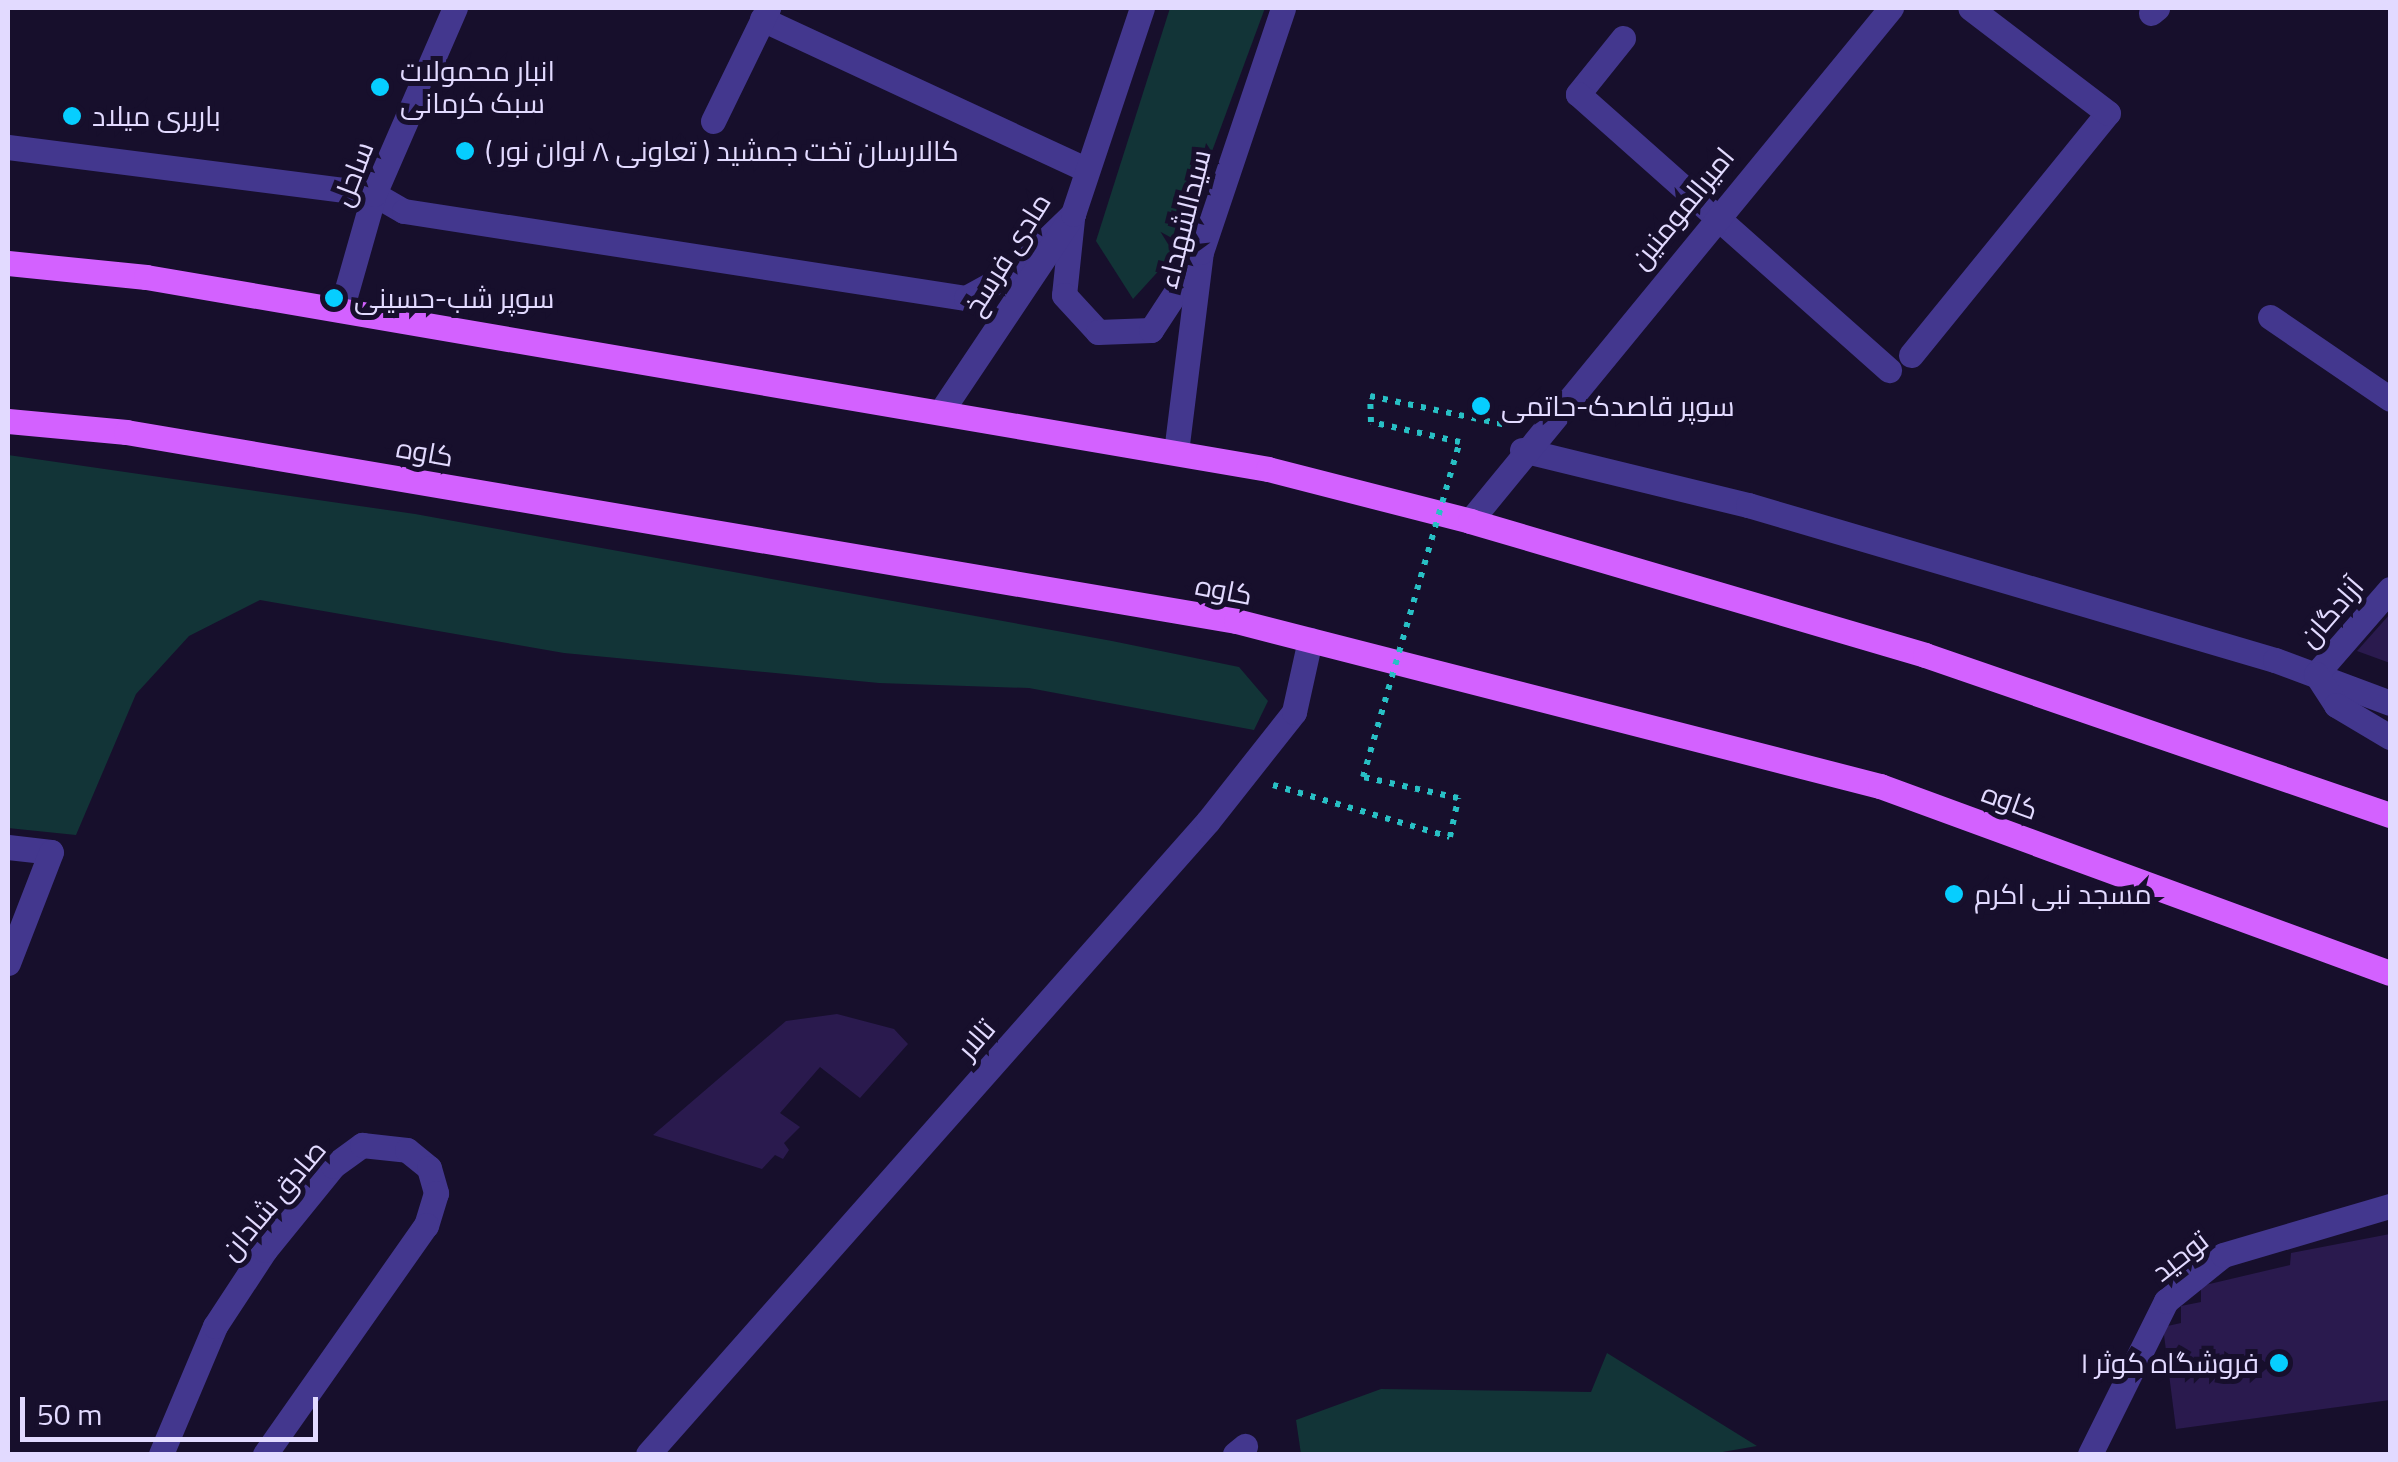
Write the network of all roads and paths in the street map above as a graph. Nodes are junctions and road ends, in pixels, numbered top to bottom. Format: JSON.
{"nodes":[{"id":1,"x":455,"y":8,"type":"edge"},
{"id":2,"x":1142,"y":8,"type":"edge"},
{"id":3,"x":1283,"y":8,"type":"edge"},
{"id":4,"x":1891,"y":8,"type":"edge"},
{"id":5,"x":1970,"y":8,"type":"edge"},
{"id":6,"x":765,"y":13,"type":"edge"},
{"id":7,"x":1623,"y":38,"type":"dead end"},
{"id":8,"x":713,"y":120,"type":"dead end"},
{"id":9,"x":8,"y":146,"type":"edge"},
{"id":10,"x":1085,"y":170,"type":"junction"},
{"id":11,"x":374,"y":194,"type":"junction"},
{"id":12,"x":1073,"y":214,"type":"junction"},
{"id":13,"x":1714,"y":216,"type":"junction"},
{"id":14,"x":1201,"y":252,"type":"junction"},
{"id":15,"x":8,"y":264,"type":"edge"},
{"id":16,"x":341,"y":310,"type":"junction"},
{"id":17,"x":2270,"y":317,"type":"dead end"},
{"id":18,"x":1911,"y":356,"type":"dead end"},
{"id":19,"x":1889,"y":370,"type":"dead end"},
{"id":20,"x":2390,"y":399,"type":"edge"},
{"id":21,"x":942,"y":410,"type":"junction"},
{"id":22,"x":8,"y":420,"type":"edge"},
{"id":23,"x":1530,"y":440,"type":"junction"},
{"id":24,"x":1176,"y":452,"type":"junction"},
{"id":25,"x":1470,"y":520,"type":"junction"},
{"id":26,"x":2390,"y":589,"type":"edge"},
{"id":27,"x":1310,"y":640,"type":"junction"},
{"id":28,"x":2316,"y":674,"type":"junction"},
{"id":29,"x":2390,"y":703,"type":"edge"},
{"id":30,"x":2390,"y":737,"type":"edge"},
{"id":31,"x":1243,"y":776,"type":"junction"},
{"id":32,"x":2390,"y":815,"type":"edge"},
{"id":33,"x":8,"y":847,"type":"edge"},
{"id":34,"x":8,"y":963,"type":"edge"},
{"id":35,"x":2390,"y":973,"type":"edge"},
{"id":36,"x":2390,"y":1206,"type":"edge"},
{"id":37,"x":161,"y":1454,"type":"edge"},
{"id":38,"x":265,"y":1454,"type":"edge"},
{"id":39,"x":648,"y":1454,"type":"edge"},
{"id":40,"x":2090,"y":1454,"type":"edge"}],
"edges":[{"from":1,"to":11,"type":"street","name":"ساحل"},
{"from":2,"to":10,"type":"street","name":"مادی فرسخ"},
{"from":3,"to":14,"type":"street","name":"سیدالشهداء"},
{"from":4,"to":13,"type":"street","name":"امیرالمومنین"},
{"from":5,"to":18,"type":"street"},
{"from":6,"to":8,"type":"street"},
{"from":6,"to":10,"type":"street"},
{"from":7,"to":13,"type":"street"},
{"from":9,"to":11,"type":"street"},
{"from":10,"to":12,"type":"street","name":"مادی فرسخ"},
{"from":11,"to":12,"type":"street"},
{"from":11,"to":16,"type":"street","name":"ساحل"},
{"from":12,"to":14,"type":"street"},
{"from":12,"to":21,"type":"street","name":"مادی فرسخ"},
{"from":13,"to":19,"type":"street"},
{"from":13,"to":23,"type":"street","name":"امیرالمومنین"},
{"from":14,"to":24,"type":"street","name":"سیدالشهداء"},
{"from":15,"to":16,"type":"main road"},
{"from":16,"to":21,"type":"main road"},
{"from":17,"to":20,"type":"street"},
{"from":21,"to":24,"type":"main road"},
{"from":22,"to":27,"type":"main road","name":"کاوه"},
{"from":23,"to":25,"type":"street","name":"امیرالمومنین"},
{"from":23,"to":28,"type":"street"},
{"from":23,"to":31,"type":"path","bridge":true},
{"from":24,"to":25,"type":"main road"},
{"from":25,"to":32,"type":"main road"},
{"from":26,"to":28,"type":"street","name":"آزادگان"},
{"from":27,"to":31,"type":"street","name":"تالار"},
{"from":27,"to":35,"type":"main road","name":"کاوه"},
{"from":28,"to":29,"type":"street"},
{"from":28,"to":30,"type":"street"},
{"from":31,"to":39,"type":"street","name":"تالار"},
{"from":33,"to":34,"type":"street"},
{"from":36,"to":40,"type":"street","name":"توحید"},
{"from":37,"to":38,"type":"street","name":"صادق شادان"}]}
